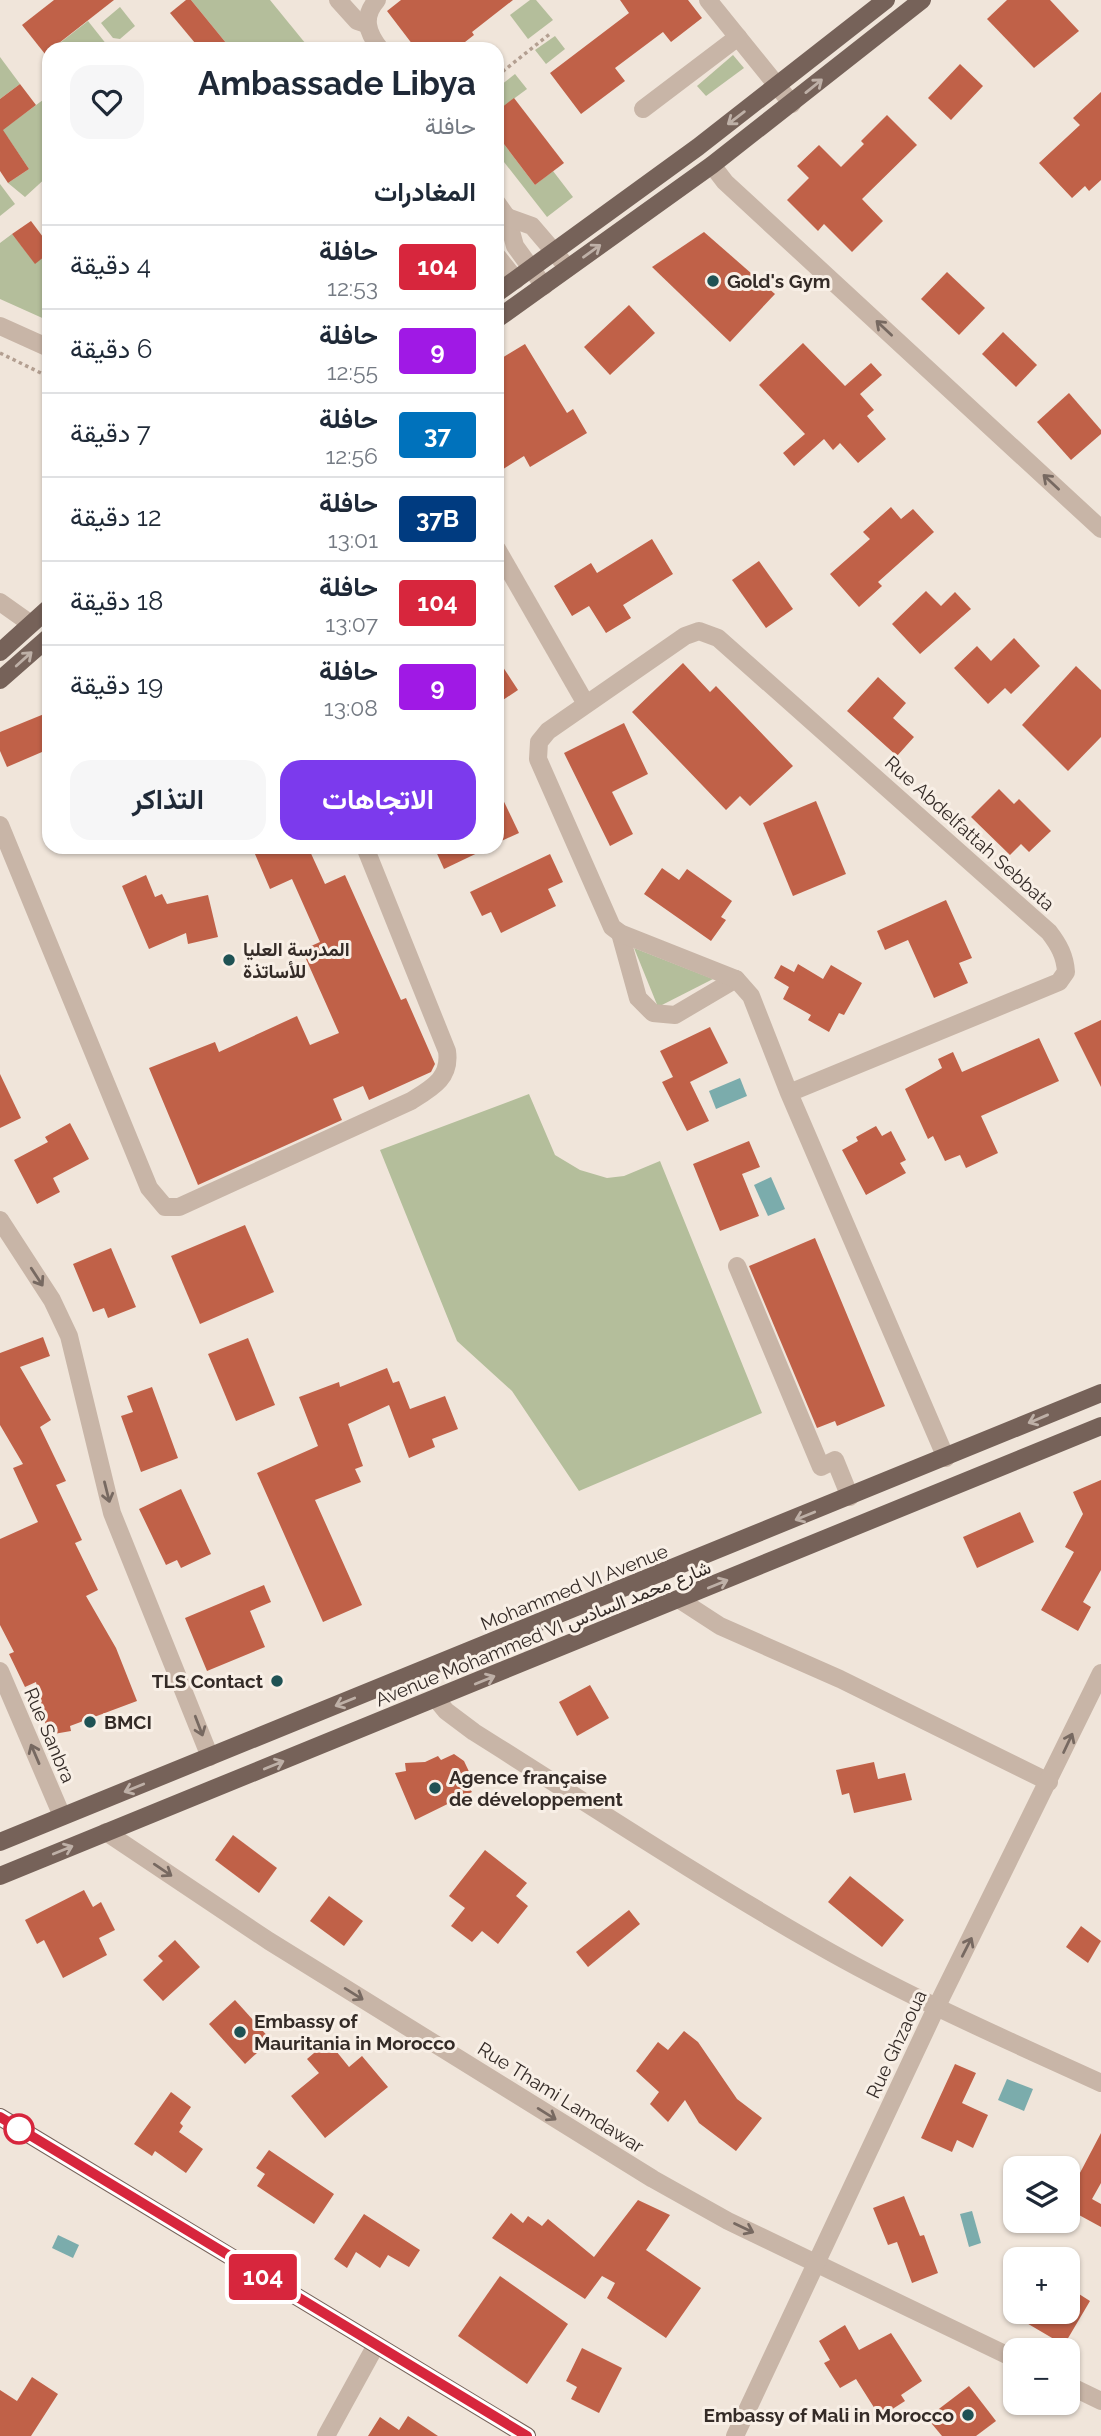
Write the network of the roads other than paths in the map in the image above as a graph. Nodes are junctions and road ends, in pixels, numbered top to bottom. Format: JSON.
{"nodes":[{"id":1,"x":338,"y":0,"type":"edge"},
{"id":2,"x":377,"y":0,"type":"edge"},
{"id":3,"x":708,"y":0,"type":"edge"},
{"id":4,"x":886,"y":0,"type":"edge"},
{"id":5,"x":922,"y":0,"type":"edge"},
{"id":6,"x":366,"y":24,"type":"junction"},
{"id":7,"x":738,"y":37,"type":"junction"},
{"id":8,"x":376,"y":42,"type":"edge"},
{"id":9,"x":778,"y":86,"type":"junction"},
{"id":10,"x":792,"y":104,"type":"junction"},
{"id":11,"x":643,"y":109,"type":"dead end"},
{"id":12,"x":712,"y":165,"type":"junction"},
{"id":13,"x":504,"y":211,"type":"edge"},
{"id":14,"x":504,"y":216,"type":"edge"},
{"id":15,"x":556,"y":252,"type":"junction"},
{"id":16,"x":504,"y":264,"type":"edge"},
{"id":17,"x":568,"y":268,"type":"junction"},
{"id":18,"x":531,"y":269,"type":"junction"},
{"id":19,"x":516,"y":279,"type":"junction"},
{"id":20,"x":544,"y":286,"type":"junction"},
{"id":21,"x":504,"y":288,"type":"edge"},
{"id":22,"x":504,"y":314,"type":"edge"},
{"id":23,"x":0,"y":326,"type":"edge"},
{"id":24,"x":42,"y":345,"type":"edge"},
{"id":25,"x":1101,"y":528,"type":"edge"},
{"id":26,"x":504,"y":561,"type":"edge"},
{"id":27,"x":0,"y":603,"type":"edge"},
{"id":28,"x":42,"y":614,"type":"edge"},
{"id":29,"x":31,"y":624,"type":"junction"},
{"id":30,"x":42,"y":643,"type":"edge"},
{"id":31,"x":0,"y":652,"type":"edge"},
{"id":32,"x":0,"y":680,"type":"edge"},
{"id":33,"x":586,"y":704,"type":"junction"},
{"id":34,"x":0,"y":825,"type":"edge"},
{"id":35,"x":368,"y":854,"type":"edge"},
{"id":36,"x":620,"y":933,"type":"junction"},
{"id":37,"x":736,"y":979,"type":"junction"},
{"id":38,"x":789,"y":1093,"type":"junction"},
{"id":39,"x":0,"y":1220,"type":"edge"},
{"id":40,"x":737,"y":1266,"type":"dead end"},
{"id":41,"x":1101,"y":1392,"type":"edge"},
{"id":42,"x":1101,"y":1426,"type":"edge"},
{"id":43,"x":946,"y":1458,"type":"junction"},
{"id":44,"x":850,"y":1497,"type":"junction"},
{"id":45,"x":680,"y":1600,"type":"junction"},
{"id":46,"x":0,"y":1671,"type":"edge"},
{"id":47,"x":1101,"y":1673,"type":"edge"},
{"id":48,"x":437,"y":1700,"type":"junction"},
{"id":49,"x":211,"y":1757,"type":"junction"},
{"id":50,"x":1049,"y":1782,"type":"junction"},
{"id":51,"x":62,"y":1816,"type":"junction"},
{"id":52,"x":106,"y":1832,"type":"junction"},
{"id":53,"x":0,"y":1842,"type":"edge"},
{"id":54,"x":0,"y":1876,"type":"edge"},
{"id":55,"x":936,"y":2008,"type":"junction"},
{"id":56,"x":1101,"y":2084,"type":"edge"},
{"id":57,"x":0,"y":2117,"type":"edge"},
{"id":58,"x":817,"y":2262,"type":"junction"},
{"id":59,"x":376,"y":2345,"type":"junction"},
{"id":60,"x":1003,"y":2353,"type":"edge"},
{"id":61,"x":1080,"y":2391,"type":"edge"},
{"id":62,"x":1101,"y":2401,"type":"edge"},
{"id":63,"x":326,"y":2436,"type":"edge"},
{"id":64,"x":527,"y":2436,"type":"edge"},
{"id":65,"x":735,"y":2436,"type":"edge"}],
"edges":[{"from":1,"to":6,"type":"street"},
{"from":2,"to":6,"type":"street"},
{"from":3,"to":7,"type":"street"},
{"from":4,"to":9,"type":"main road"},
{"from":10,"to":5,"type":"main road","one_way":true},
{"from":6,"to":8,"type":"street"},
{"from":7,"to":9,"type":"street"},
{"from":7,"to":11,"type":"street"},
{"from":9,"to":10,"type":"street"},
{"from":9,"to":15,"type":"main road","one_way":true},
{"from":10,"to":12,"type":"main road"},
{"from":17,"to":12,"type":"main road","one_way":true},
{"from":25,"to":12,"type":"street","one_way":true},
{"from":13,"to":15,"type":"street"},
{"from":14,"to":18,"type":"street"},
{"from":15,"to":17,"type":"street"},
{"from":15,"to":18,"type":"main road"},
{"from":16,"to":19,"type":"street"},
{"from":17,"to":20,"type":"main road"},
{"from":18,"to":19,"type":"main road"},
{"from":18,"to":20,"type":"street"},
{"from":19,"to":21,"type":"main road"},
{"from":20,"to":22,"type":"main road"},
{"from":23,"to":24,"type":"street"},
{"from":26,"to":33,"type":"street"},
{"from":27,"to":29,"type":"street"},
{"from":28,"to":29,"type":"main road"},
{"from":29,"to":31,"type":"main road"},
{"from":32,"to":30,"type":"main road","one_way":true},
{"from":33,"to":36,"type":"street","name":"Rue Abdelfattah Sebbata"},
{"from":33,"to":38,"type":"street","name":"Rue Abdelfattah Sebbata"},
{"from":34,"to":35,"type":"street"},
{"from":36,"to":37,"type":"street"},
{"from":36,"to":37,"type":"street"},
{"from":37,"to":38,"type":"street"},
{"from":38,"to":43,"type":"street"},
{"from":39,"to":49,"type":"street","one_way":true},
{"from":40,"to":44,"type":"street"},
{"from":41,"to":43,"type":"main road","name":"Mohammed VI Avenue","one_way":true},
{"from":45,"to":42,"type":"main road","name":"Avenue Mohammed VI شارع محمد السادس","one_way":true},
{"from":43,"to":44,"type":"main road","name":"Mohammed VI Avenue"},
{"from":44,"to":49,"type":"main road","name":"Mohammed VI Avenue","one_way":true},
{"from":48,"to":45,"type":"main road","name":"Avenue Mohammed VI شارع محمد السادس","one_way":true},
{"from":45,"to":50,"type":"street"},
{"from":51,"to":46,"type":"street","name":"Rue Sanbra","one_way":true},
{"from":50,"to":47,"type":"street","name":"Rue Ghzaoua","one_way":true},
{"from":52,"to":48,"type":"main road","name":"Avenue Mohammed VI شارع محمد السادس","one_way":true},
{"from":48,"to":55,"type":"street"},
{"from":49,"to":51,"type":"main road","name":"Mohammed VI Avenue","one_way":true},
{"from":55,"to":50,"type":"street","name":"Rue Ghzaoua","one_way":true},
{"from":51,"to":53,"type":"main road"},
{"from":54,"to":52,"type":"main road","name":"Avenue Mohammed VI شارع محمد السادس","one_way":true},
{"from":52,"to":58,"type":"street","name":"Rue Thami Lamdawar","one_way":true},
{"from":55,"to":56,"type":"street"},
{"from":55,"to":58,"type":"street","name":"Rue Ghzaoua"},
{"from":57,"to":59,"type":"main road"},
{"from":58,"to":60,"type":"street","name":"Rue Thami Lamdawar"},
{"from":58,"to":65,"type":"street","name":"Rue Ghzaoua"},
{"from":59,"to":63,"type":"street"},
{"from":59,"to":64,"type":"main road"},
{"from":61,"to":62,"type":"street"}]}
